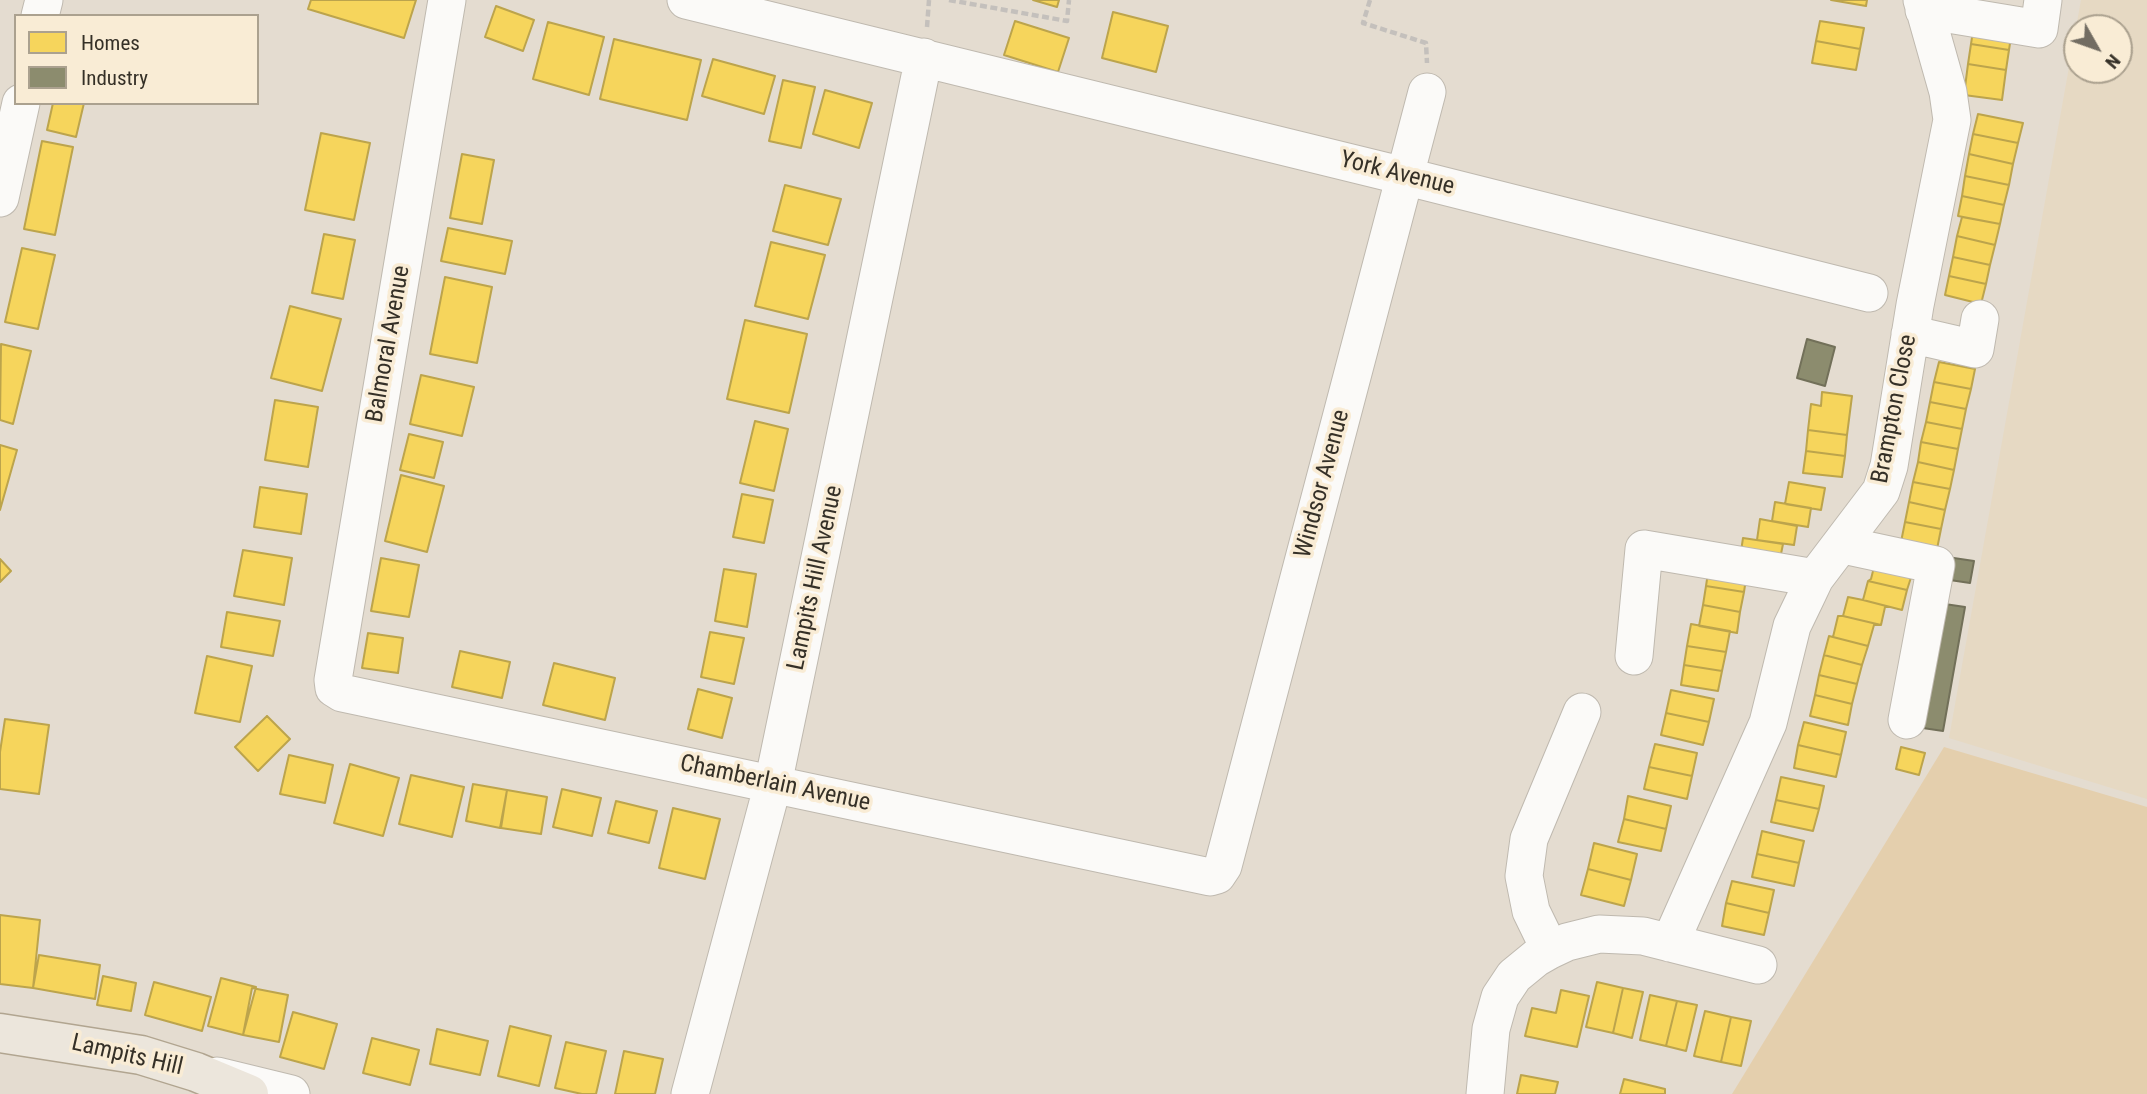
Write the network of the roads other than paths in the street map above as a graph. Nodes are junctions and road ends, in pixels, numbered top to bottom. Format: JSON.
{"nodes":[{"id":1,"x":447,"y":0,"type":"edge"},
{"id":2,"x":686,"y":0,"type":"edge"},
{"id":3,"x":2043,"y":0,"type":"edge"},
{"id":4,"x":1923,"y":5,"type":"edge"},
{"id":5,"x":924,"y":57,"type":"junction"},
{"id":6,"x":1427,"y":92,"type":"road end"},
{"id":7,"x":21,"y":105,"type":"edge"},
{"id":8,"x":1404,"y":176,"type":"junction"},
{"id":9,"x":0,"y":198,"type":"edge"},
{"id":10,"x":1869,"y":293,"type":"dead end"},
{"id":11,"x":1980,"y":319,"type":"dead end"},
{"id":12,"x":1910,"y":334,"type":"junction"},
{"id":13,"x":1843,"y":545,"type":"junction"},
{"id":14,"x":1815,"y":578,"type":"junction"},
{"id":15,"x":1634,"y":656,"type":"dead end"},
{"id":16,"x":334,"y":688,"type":"joint"},
{"id":17,"x":1582,"y":712,"type":"dead end"},
{"id":18,"x":1906,"y":720,"type":"dead end"},
{"id":19,"x":773,"y":783,"type":"junction"},
{"id":20,"x":1217,"y":875,"type":"joint"},
{"id":21,"x":1670,"y":943,"type":"junction"},
{"id":22,"x":1550,"y":950,"type":"junction"},
{"id":23,"x":1758,"y":965,"type":"dead end"},
{"id":24,"x":0,"y":1033,"type":"edge"},
{"id":25,"x":197,"y":1072,"type":"junction"},
{"id":26,"x":250,"y":1094,"type":"edge"},
{"id":27,"x":291,"y":1094,"type":"edge"},
{"id":28,"x":690,"y":1094,"type":"edge"},
{"id":29,"x":1485,"y":1094,"type":"edge"}],
"edges":[{"from":1,"to":16,"type":"street","name":"Balmoral Avenue"},
{"from":2,"to":5,"type":"street","name":"York Avenue"},
{"from":3,"to":4,"type":"street"},
{"from":4,"to":12,"type":"street","name":"Brampton Close"},
{"from":5,"to":8,"type":"street","name":"York Avenue"},
{"from":5,"to":19,"type":"street","name":"Lampits Hill Avenue"},
{"from":6,"to":8,"type":"street","name":"Windsor Avenue"},
{"from":7,"to":9,"type":"street"},
{"from":8,"to":10,"type":"street","name":"York Avenue"},
{"from":8,"to":20,"type":"street","name":"Windsor Avenue"},
{"from":11,"to":12,"type":"street"},
{"from":12,"to":13,"type":"street","name":"Brampton Close"},
{"from":13,"to":14,"type":"street","name":"Brampton Close"},
{"from":13,"to":18,"type":"street"},
{"from":14,"to":15,"type":"street"},
{"from":14,"to":21,"type":"street","name":"Brampton Close"},
{"from":16,"to":19,"type":"street","name":"Chamberlain Avenue"},
{"from":17,"to":22,"type":"street"},
{"from":19,"to":20,"type":"street","name":"Chamberlain Avenue"},
{"from":19,"to":28,"type":"street","name":"Lampits Hill Avenue"},
{"from":21,"to":22,"type":"street"},
{"from":21,"to":23,"type":"street"},
{"from":22,"to":29,"type":"street"},
{"from":24,"to":25,"type":"main road","name":"Lampits Hill"},
{"from":25,"to":26,"type":"main road","name":"Lampits Hill"},
{"from":25,"to":27,"type":"street"}]}
